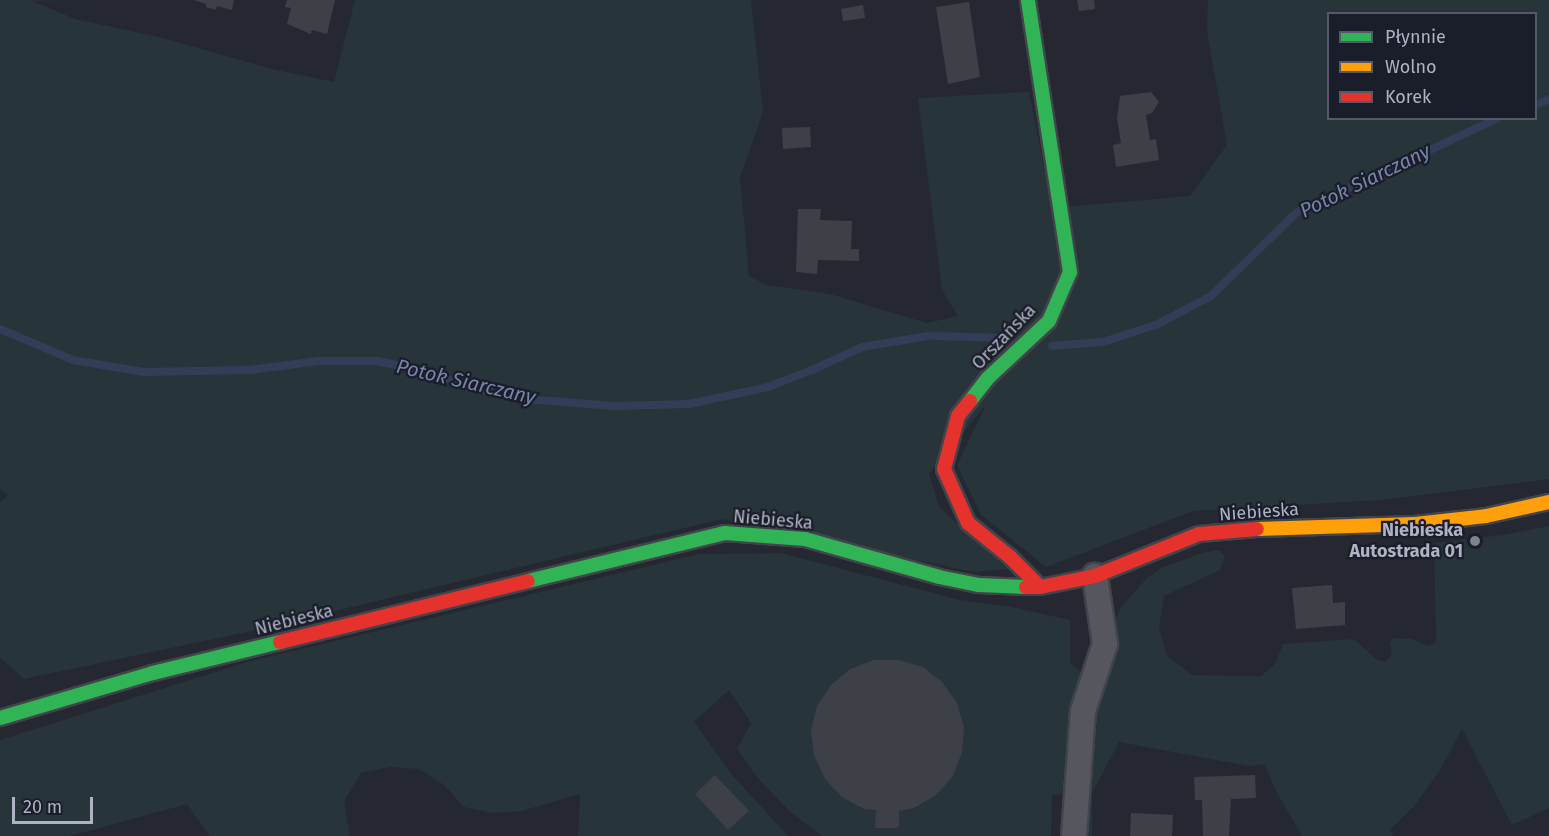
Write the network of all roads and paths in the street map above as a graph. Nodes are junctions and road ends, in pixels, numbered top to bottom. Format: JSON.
{"nodes":[{"id":1,"x":1028,"y":0,"type":"edge"},
{"id":2,"x":1549,"y":502,"type":"edge"},
{"id":3,"x":1095,"y":576,"type":"junction"},
{"id":4,"x":1040,"y":587,"type":"junction"},
{"id":5,"x":0,"y":718,"type":"edge"},
{"id":6,"x":1074,"y":836,"type":"edge"}],
"edges":[{"from":1,"to":4,"type":"street","name":"Orszańska"},
{"from":2,"to":3,"type":"street","name":"Niebieska"},
{"from":3,"to":4,"type":"street","name":"Niebieska"},
{"from":3,"to":6,"type":"street"},
{"from":4,"to":5,"type":"street","name":"Niebieska"}]}
